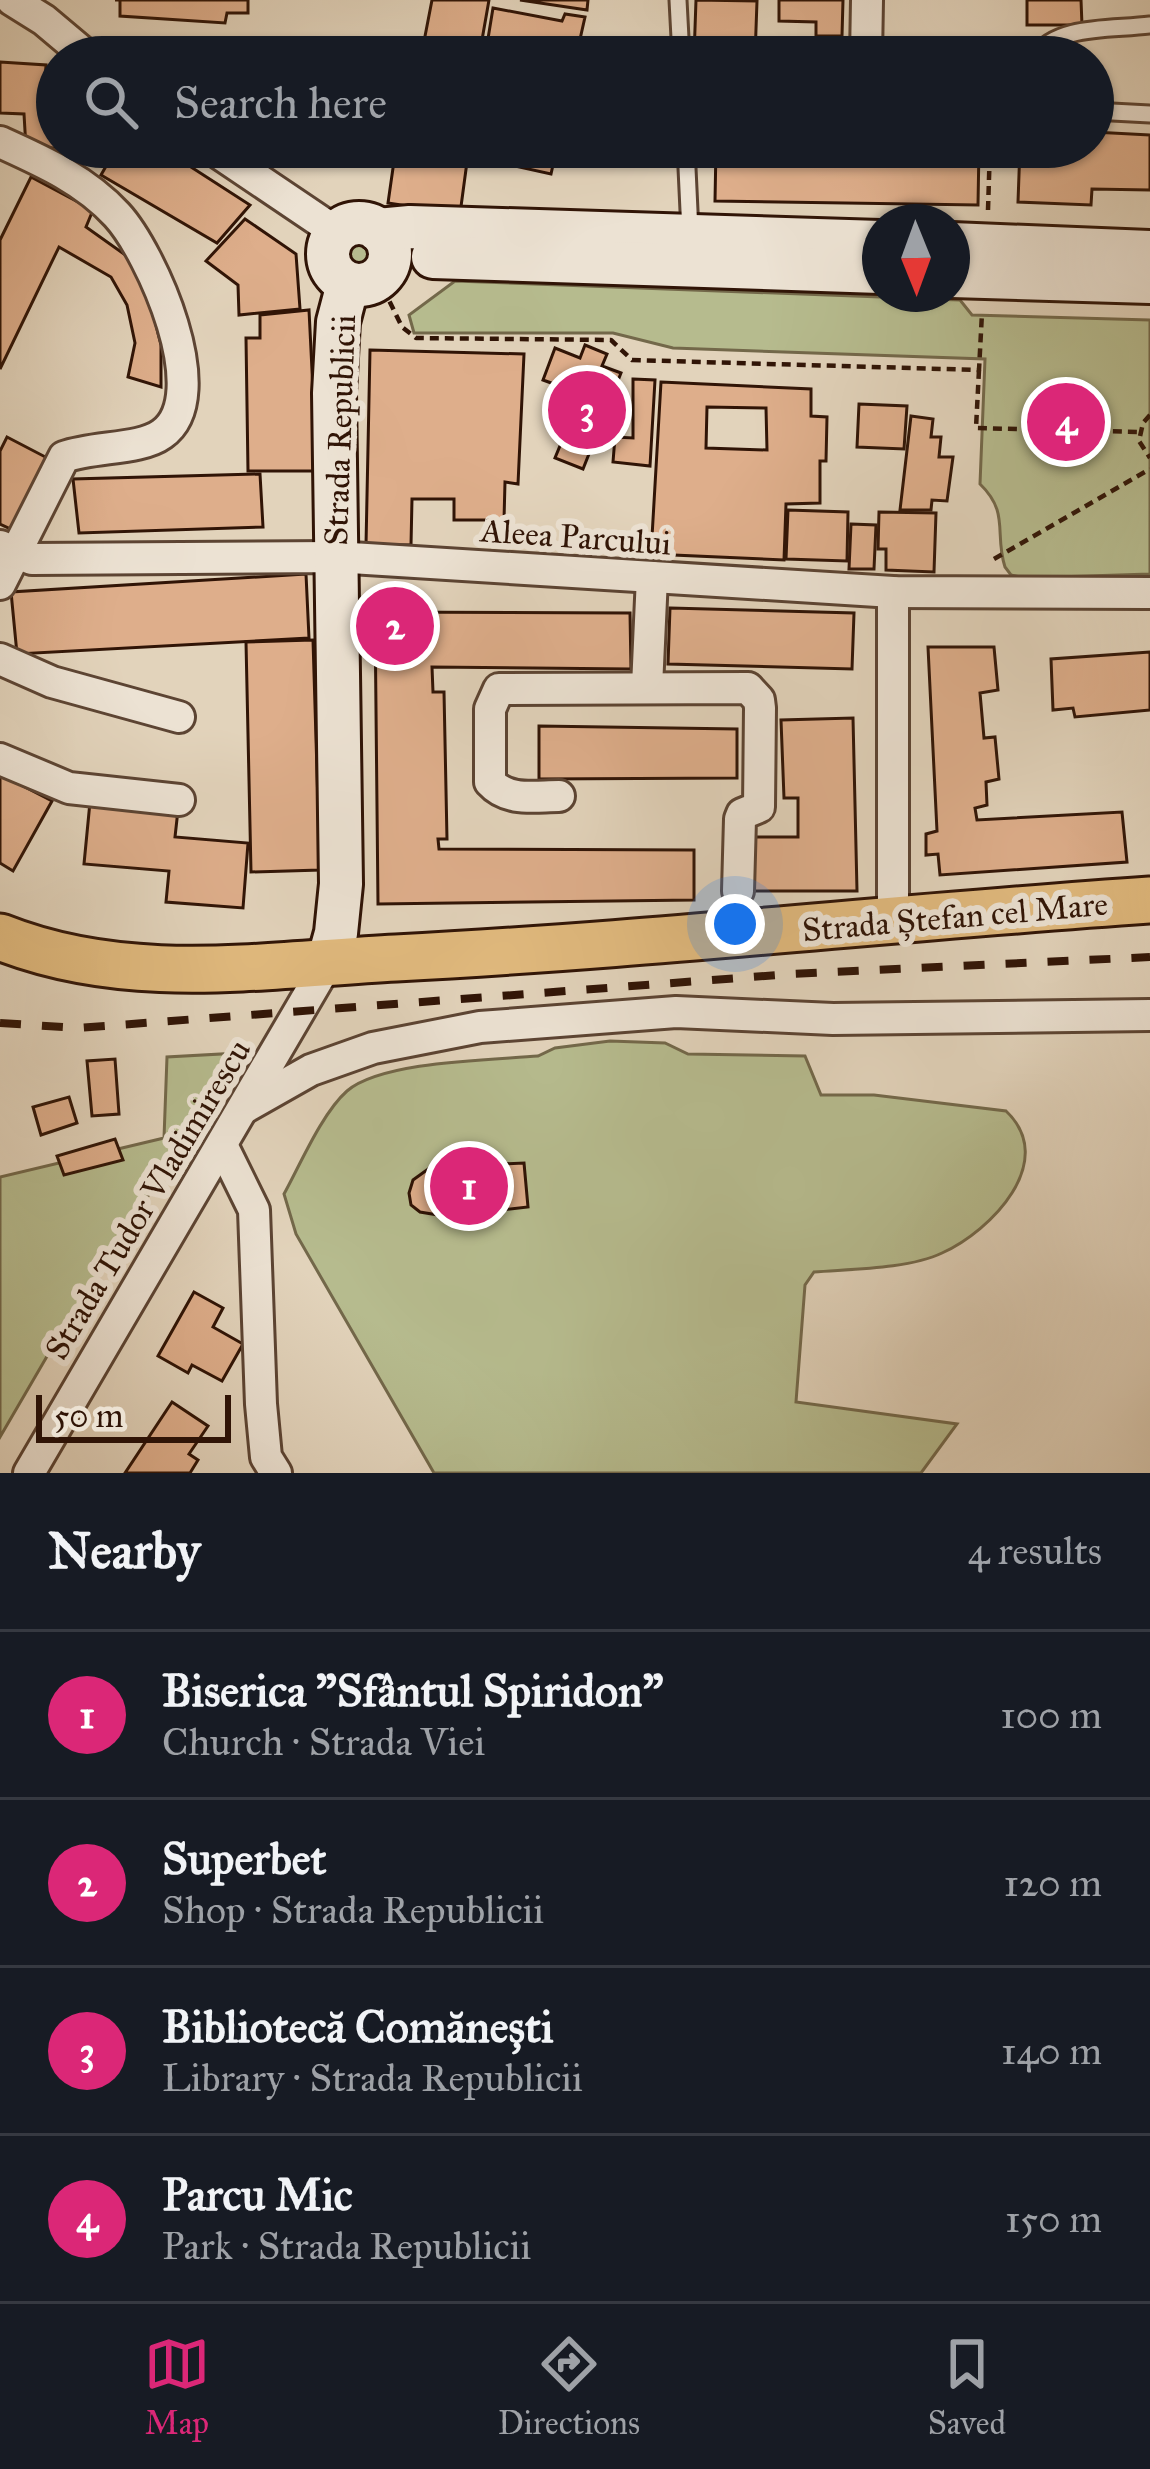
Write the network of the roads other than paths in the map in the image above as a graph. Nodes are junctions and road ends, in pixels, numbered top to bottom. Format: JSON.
{"nodes":[{"id":1,"x":12,"y":0,"type":"edge"},
{"id":2,"x":678,"y":0,"type":"edge"},
{"id":3,"x":867,"y":0,"type":"edge"},
{"id":4,"x":43,"y":10,"type":"edge"},
{"id":5,"x":1150,"y":25,"type":"edge"},
{"id":6,"x":68,"y":36,"type":"edge"},
{"id":7,"x":680,"y":36,"type":"edge"},
{"id":8,"x":866,"y":36,"type":"edge"},
{"id":9,"x":1067,"y":36,"type":"edge"},
{"id":10,"x":1114,"y":112,"type":"edge"},
{"id":11,"x":1150,"y":114,"type":"edge"},
{"id":12,"x":4,"y":154,"type":"edge"},
{"id":13,"x":36,"y":165,"type":"edge"},
{"id":14,"x":47,"y":168,"type":"edge"},
{"id":15,"x":241,"y":168,"type":"edge"},
{"id":16,"x":687,"y":168,"type":"edge"},
{"id":17,"x":336,"y":232,"type":"joint"},
{"id":18,"x":690,"y":235,"type":"junction"},
{"id":19,"x":862,"y":241,"type":"edge"},
{"id":20,"x":1150,"y":252,"type":"edge"},
{"id":21,"x":970,"y":261,"type":"edge"},
{"id":22,"x":970,"y":261,"type":"edge"},
{"id":23,"x":374,"y":262,"type":"junction"},
{"id":24,"x":862,"y":272,"type":"edge"},
{"id":25,"x":1150,"y":282,"type":"edge"},
{"id":26,"x":9,"y":549,"type":"edge"},
{"id":27,"x":335,"y":557,"type":"junction"},
{"id":28,"x":652,"y":577,"type":"junction"},
{"id":29,"x":0,"y":584,"type":"edge"},
{"id":30,"x":893,"y":592,"type":"junction"},
{"id":31,"x":1150,"y":593,"type":"edge"},
{"id":32,"x":0,"y":659,"type":"edge"},
{"id":33,"x":647,"y":687,"type":"junction"},
{"id":34,"x":179,"y":717,"type":"dead end"},
{"id":35,"x":0,"y":759,"type":"edge"},
{"id":36,"x":560,"y":796,"type":"dead end"},
{"id":37,"x":178,"y":800,"type":"dead end"},
{"id":38,"x":738,"y":891,"type":"dead end"},
{"id":39,"x":1150,"y":900,"type":"edge"},
{"id":40,"x":892,"y":920,"type":"junction"},
{"id":41,"x":0,"y":937,"type":"edge"},
{"id":42,"x":328,"y":962,"type":"junction"},
{"id":43,"x":1150,"y":1015,"type":"edge"},
{"id":44,"x":244,"y":1108,"type":"junction"},
{"id":45,"x":223,"y":1147,"type":"junction"},
{"id":46,"x":28,"y":1473,"type":"edge"},
{"id":47,"x":276,"y":1473,"type":"edge"}],
"edges":[{"from":1,"to":4,"type":"street"},
{"from":2,"to":7,"type":"lane"},
{"from":3,"to":8,"type":"street"},
{"from":4,"to":6,"type":"street"},
{"from":5,"to":9,"type":"lane"},
{"from":10,"to":11,"type":"lane"},
{"from":12,"to":13,"type":"street"},
{"from":14,"to":26,"type":"street"},
{"from":15,"to":17,"type":"street"},
{"from":16,"to":18,"type":"lane"},
{"from":17,"to":23,"type":"street"},
{"from":18,"to":19,"type":"street"},
{"from":18,"to":23,"type":"street"},
{"from":20,"to":21,"type":"street"},
{"from":22,"to":25,"type":"street"},
{"from":23,"to":24,"type":"street"},
{"from":23,"to":27,"type":"street","name":"Strada Republicii"},
{"from":26,"to":27,"type":"street","name":"Aleea Parcului"},
{"from":26,"to":29,"type":"street"},
{"from":27,"to":28,"type":"street","name":"Aleea Parcului"},
{"from":27,"to":42,"type":"street","name":"Strada Republicii"},
{"from":28,"to":30,"type":"street","name":"Aleea Parcului"},
{"from":28,"to":33,"type":"street"},
{"from":30,"to":31,"type":"street","name":"Aleea Parcului"},
{"from":30,"to":40,"type":"street"},
{"from":32,"to":34,"type":"street"},
{"from":33,"to":36,"type":"street"},
{"from":33,"to":38,"type":"street"},
{"from":35,"to":37,"type":"street"},
{"from":39,"to":40,"type":"main road","name":"Strada Ștefan cel Mare"},
{"from":40,"to":42,"type":"main road","name":"Strada Ștefan cel Mare"},
{"from":41,"to":42,"type":"main road"},
{"from":42,"to":44,"type":"street","name":"Strada Tudor Vladimirescu"},
{"from":43,"to":44,"type":"street"},
{"from":44,"to":45,"type":"street","name":"Strada Tudor Vladimirescu"},
{"from":45,"to":46,"type":"street","name":"Strada Tudor Vladimirescu"},
{"from":45,"to":47,"type":"street"}]}
